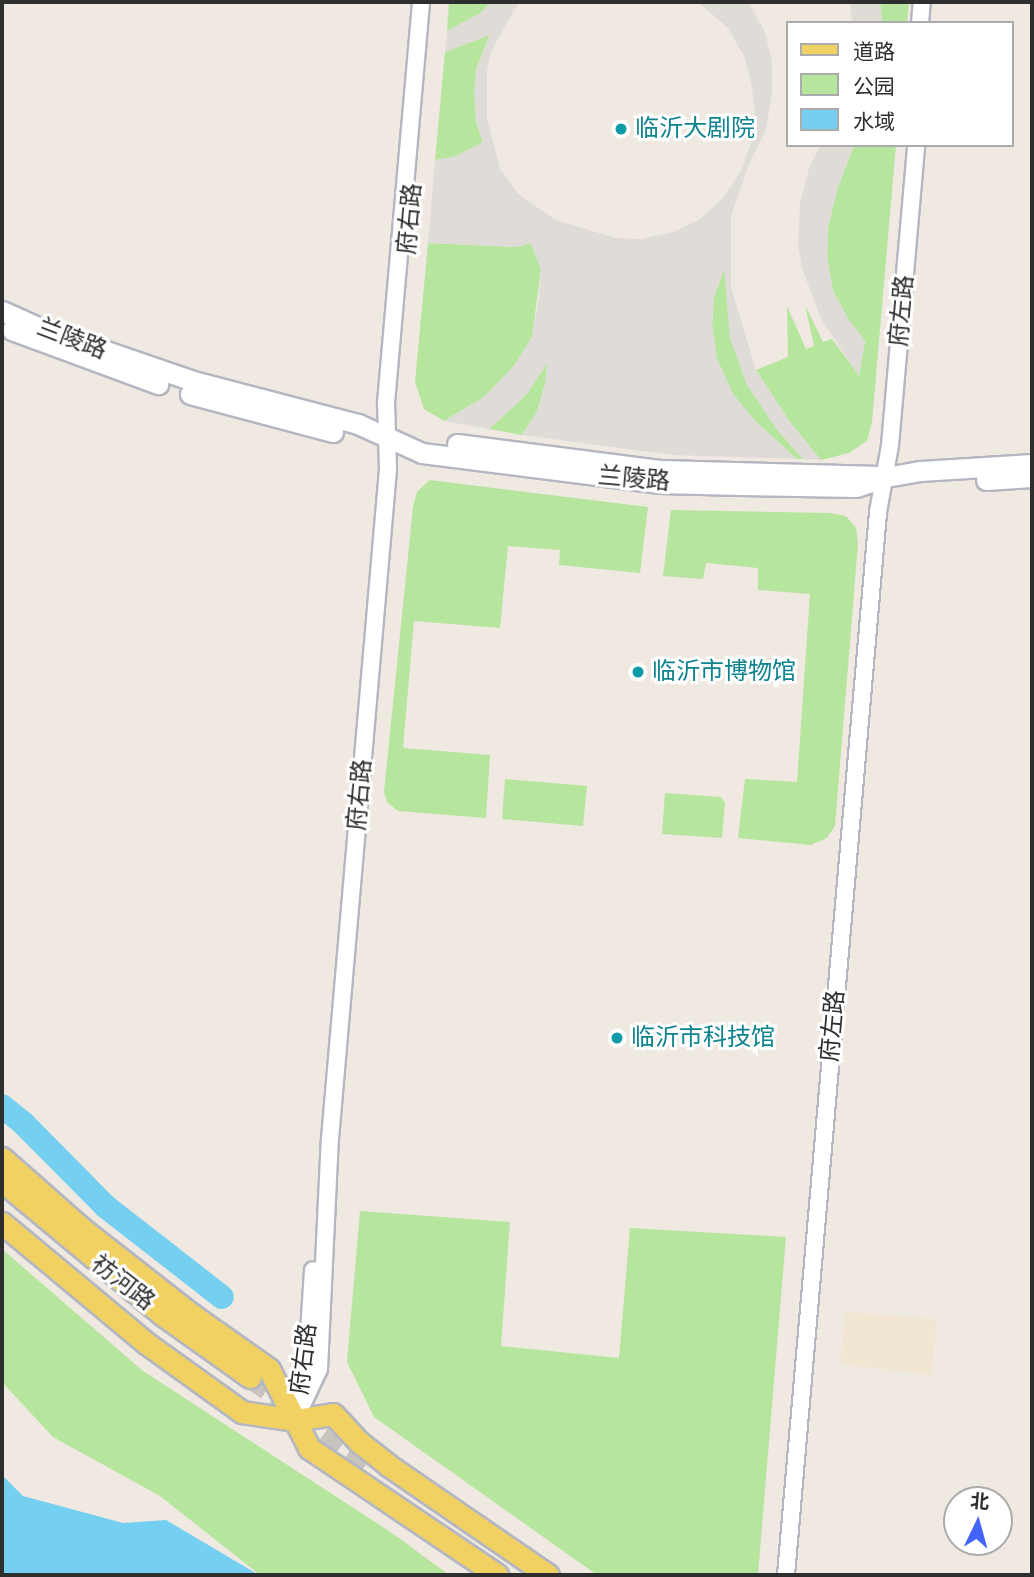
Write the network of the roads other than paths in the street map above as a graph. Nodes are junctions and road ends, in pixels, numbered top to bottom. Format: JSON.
{"nodes":[{"id":1,"x":421,"y":2,"type":"edge"},
{"id":2,"x":429,"y":2,"type":"edge"},
{"id":3,"x":922,"y":2,"type":"edge"},
{"id":4,"x":929,"y":2,"type":"edge"},
{"id":5,"x":920,"y":21,"type":"edge"},
{"id":6,"x":927,"y":21,"type":"edge"},
{"id":7,"x":909,"y":147,"type":"edge"},
{"id":8,"x":916,"y":147,"type":"edge"},
{"id":9,"x":2,"y":311,"type":"edge"},
{"id":10,"x":2,"y":325,"type":"edge"},
{"id":11,"x":386,"y":435,"type":"junction"},
{"id":12,"x":1032,"y":464,"type":"edge"},
{"id":13,"x":886,"y":477,"type":"junction"},
{"id":14,"x":1032,"y":477,"type":"edge"},
{"id":15,"x":2,"y":1158,"type":"edge"},
{"id":16,"x":2,"y":1181,"type":"edge"},
{"id":17,"x":2,"y":1199,"type":"edge"},
{"id":18,"x":2,"y":1223,"type":"edge"},
{"id":19,"x":295,"y":1420,"type":"junction"},
{"id":20,"x":497,"y":1575,"type":"edge"},
{"id":21,"x":548,"y":1575,"type":"edge"},
{"id":22,"x":786,"y":1575,"type":"edge"},
{"id":23,"x":793,"y":1575,"type":"edge"}],
"edges":[{"from":1,"to":11,"type":"street","name":"府右路"},
{"from":2,"to":11,"type":"street","name":"府右路"},
{"from":3,"to":5,"type":"street"},
{"from":4,"to":6,"type":"street"},
{"from":7,"to":13,"type":"street","name":"府左路"},
{"from":8,"to":13,"type":"street","name":"府左路"},
{"from":9,"to":11,"type":"main road","name":"兰陵路"},
{"from":10,"to":11,"type":"main road","name":"兰陵路"},
{"from":11,"to":13,"type":"main road","name":"兰陵路"},
{"from":11,"to":19,"type":"street","name":"府右路"},
{"from":12,"to":13,"type":"main road","name":"兰陵路"},
{"from":13,"to":14,"type":"main road","name":"兰陵路"},
{"from":13,"to":22,"type":"street","name":"府左路"},
{"from":13,"to":23,"type":"street","name":"府左路"},
{"from":15,"to":19,"type":"main road"},
{"from":16,"to":17,"type":"main road","name":"祊河路"},
{"from":18,"to":19,"type":"main road"},
{"from":19,"to":20,"type":"main road"},
{"from":19,"to":21,"type":"main road"}]}
